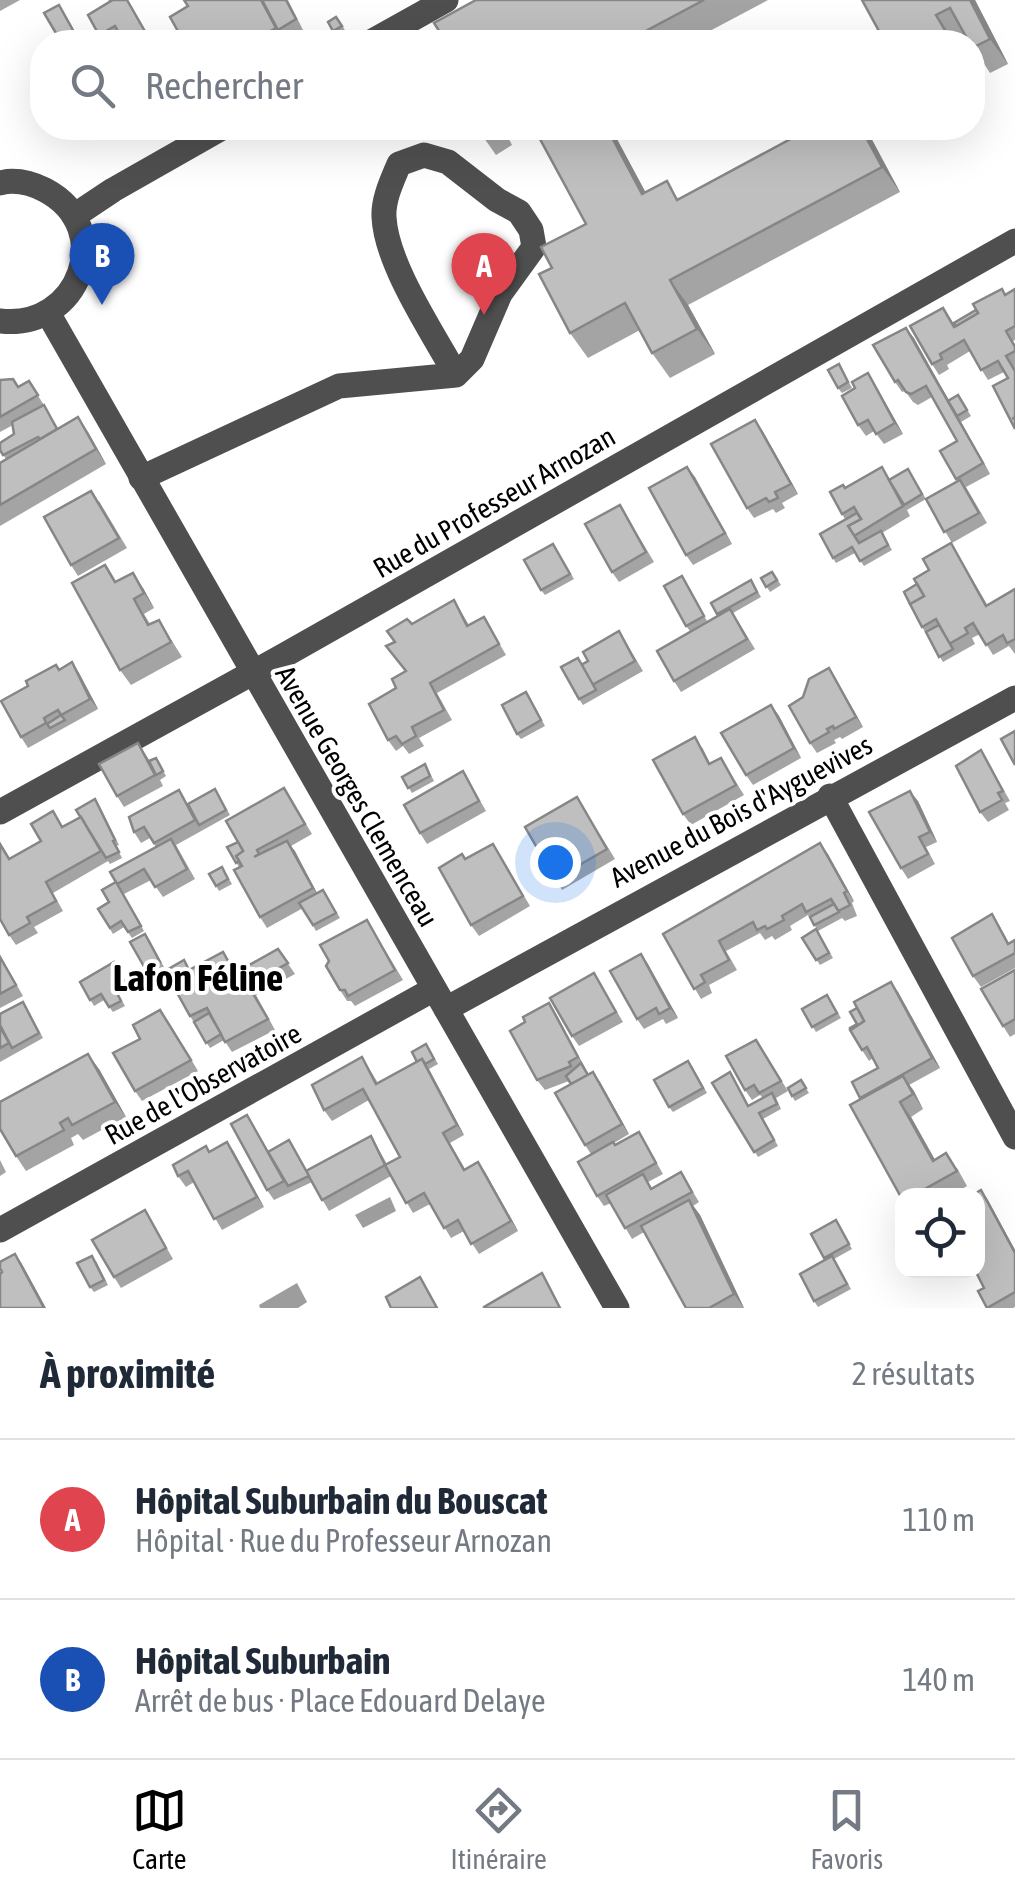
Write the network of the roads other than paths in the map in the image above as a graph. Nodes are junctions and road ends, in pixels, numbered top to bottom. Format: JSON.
{"nodes":[{"id":1,"x":446,"y":0,"type":"edge"},
{"id":2,"x":392,"y":30,"type":"edge"},
{"id":3,"x":201,"y":140,"type":"edge"},
{"id":4,"x":0,"y":183,"type":"edge"},
{"id":5,"x":74,"y":216,"type":"junction"},
{"id":6,"x":1015,"y":240,"type":"edge"},
{"id":7,"x":48,"y":313,"type":"junction"},
{"id":8,"x":0,"y":321,"type":"edge"},
{"id":9,"x":456,"y":375,"type":"junction"},
{"id":10,"x":141,"y":478,"type":"junction"},
{"id":11,"x":250,"y":672,"type":"junction"},
{"id":12,"x":1015,"y":698,"type":"edge"},
{"id":13,"x":830,"y":796,"type":"junction"},
{"id":14,"x":0,"y":812,"type":"edge"},
{"id":15,"x":440,"y":999,"type":"junction"},
{"id":16,"x":1012,"y":1124,"type":"edge"},
{"id":17,"x":0,"y":1230,"type":"edge"},
{"id":18,"x":617,"y":1308,"type":"edge"}],
"edges":[{"from":1,"to":2,"type":"street"},
{"from":3,"to":5,"type":"street"},
{"from":4,"to":5,"type":"street"},
{"from":5,"to":7,"type":"street"},
{"from":6,"to":11,"type":"street","name":"Rue du Professeur Arnozan"},
{"from":7,"to":8,"type":"street"},
{"from":7,"to":10,"type":"street","name":"Avenue Georges Clemenceau"},
{"from":9,"to":9,"type":"street"},
{"from":9,"to":10,"type":"street"},
{"from":10,"to":11,"type":"street","name":"Avenue Georges Clemenceau"},
{"from":11,"to":14,"type":"street","name":"Rue du Professeur Arnozan"},
{"from":11,"to":15,"type":"street","name":"Avenue Georges Clemenceau"},
{"from":12,"to":13,"type":"street","name":"Avenue du Bois d'Ayguevives"},
{"from":13,"to":15,"type":"street","name":"Avenue du Bois d'Ayguevives"},
{"from":13,"to":16,"type":"street"},
{"from":15,"to":17,"type":"street","name":"Rue de l'Observatoire"},
{"from":15,"to":18,"type":"street","name":"Avenue Georges Clemenceau"}]}
